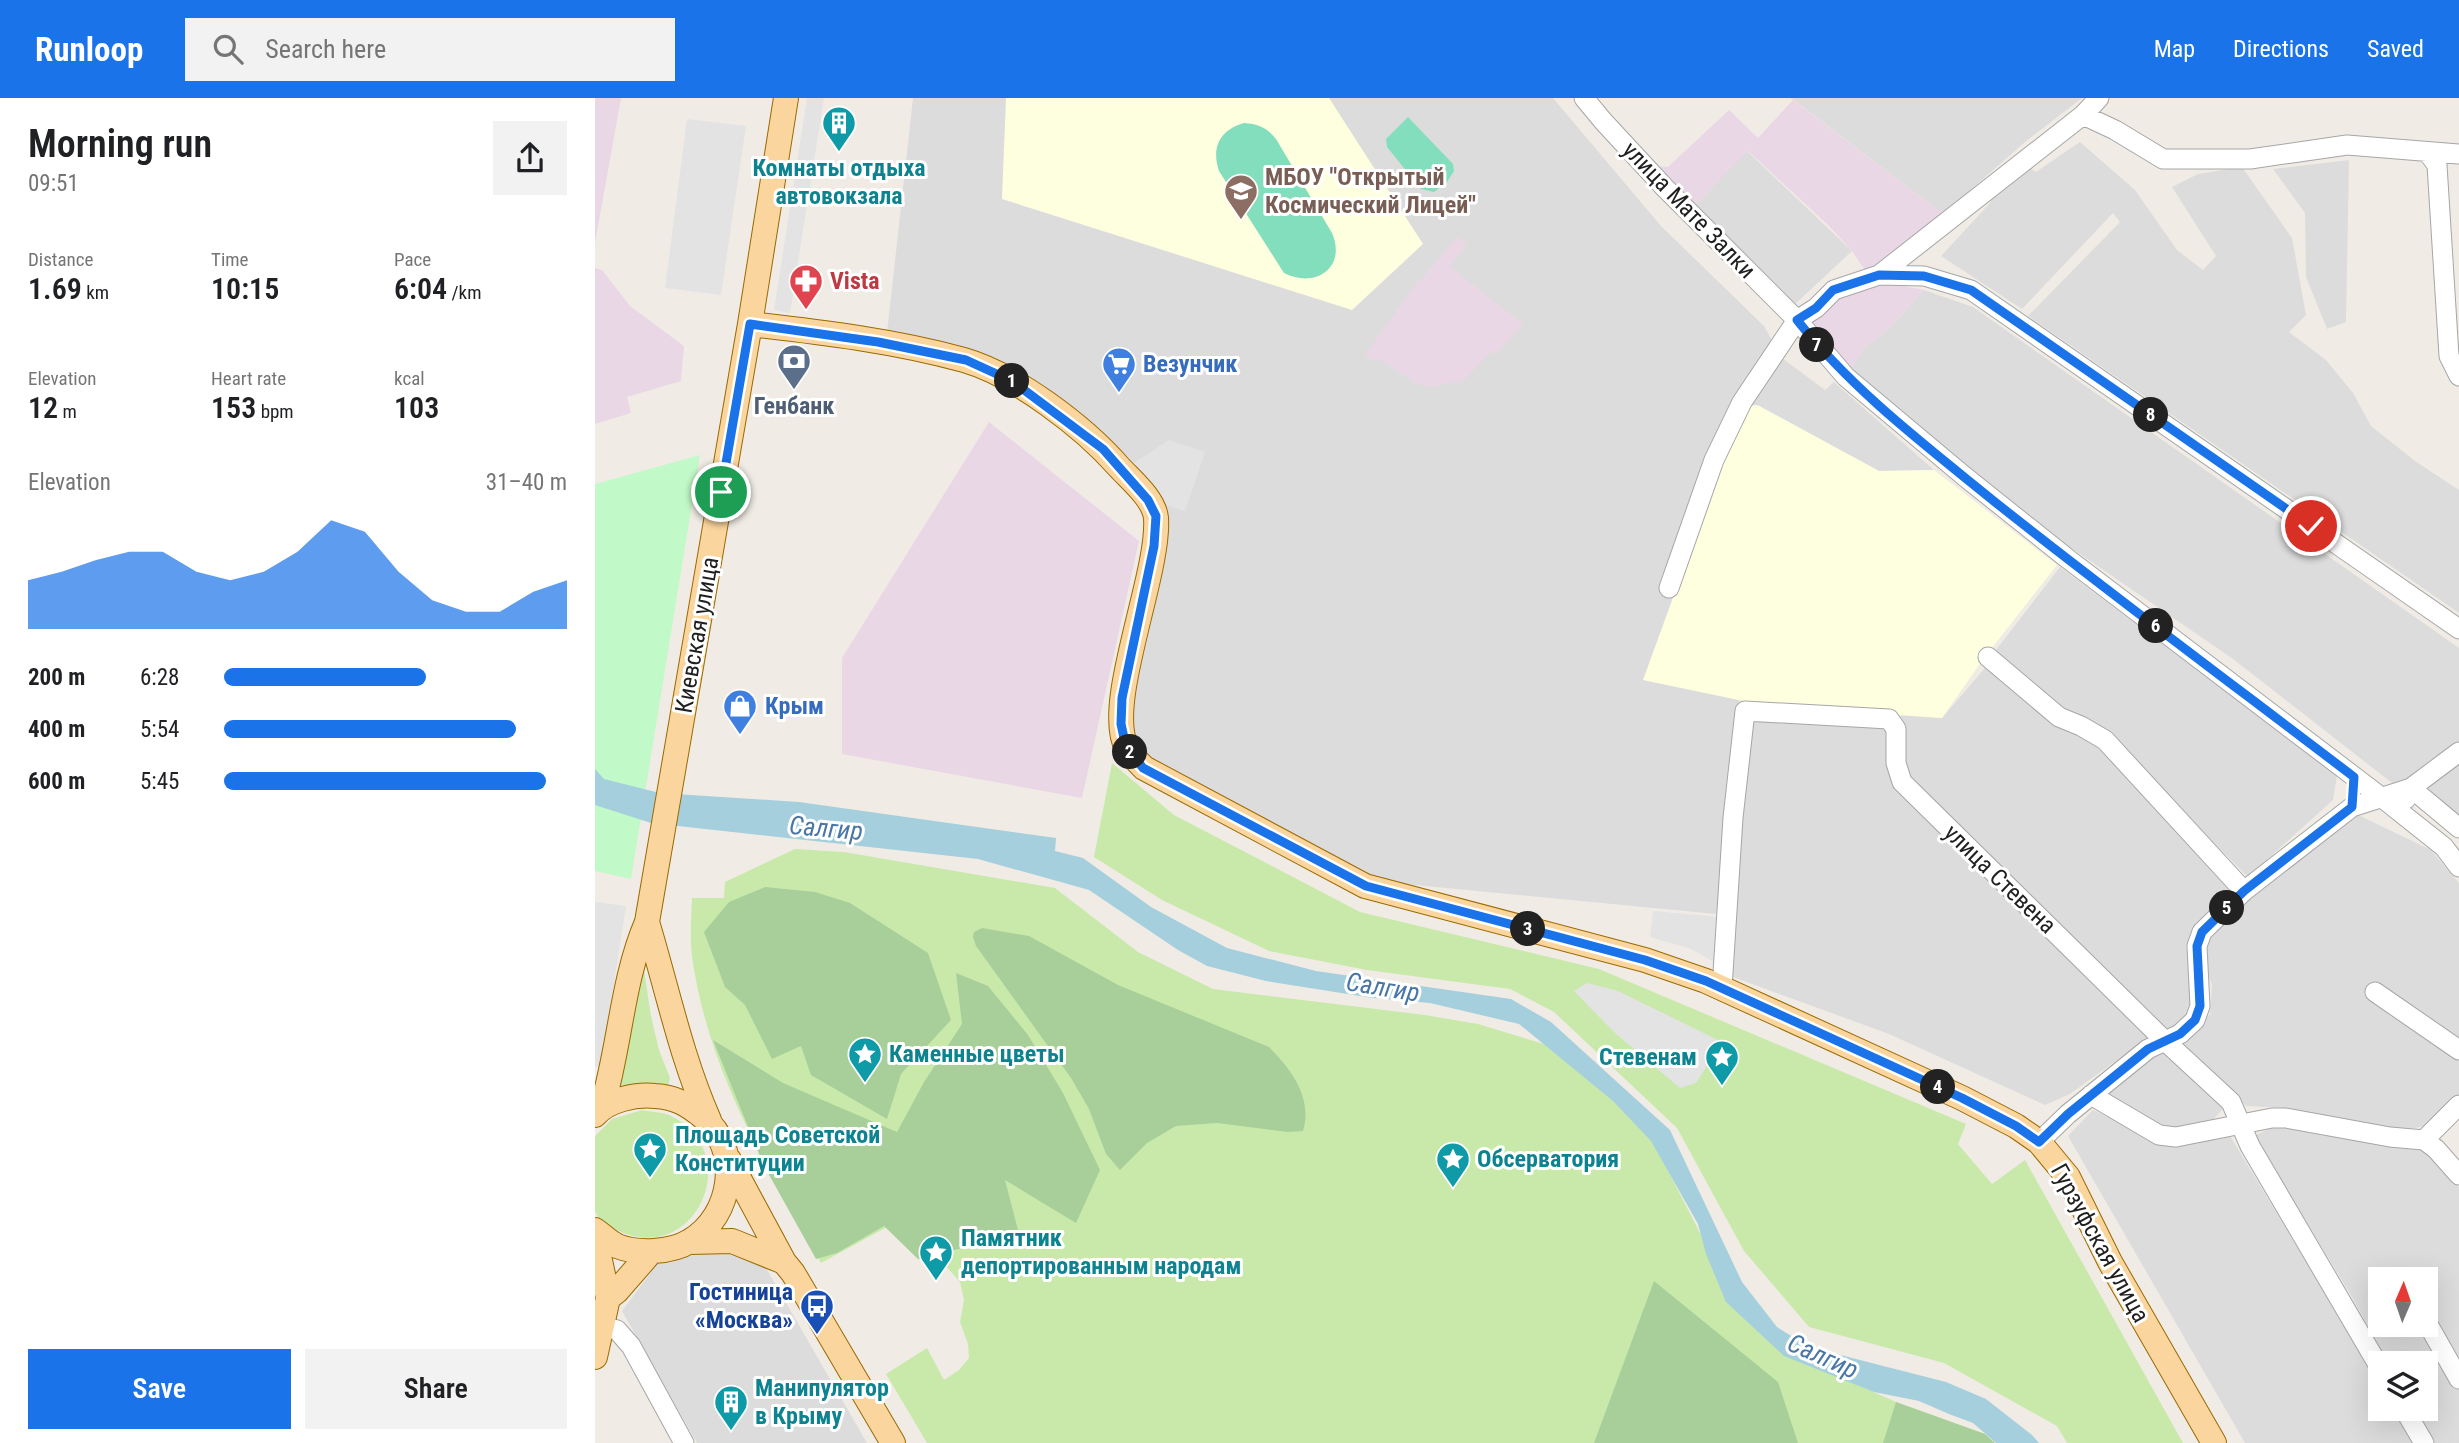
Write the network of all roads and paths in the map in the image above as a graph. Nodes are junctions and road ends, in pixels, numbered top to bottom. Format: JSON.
{"nodes":[{"id":1,"x":786,"y":98,"type":"edge"},
{"id":2,"x":1584,"y":98,"type":"edge"},
{"id":3,"x":2099,"y":98,"type":"edge"},
{"id":4,"x":2083,"y":115,"type":"junction"},
{"id":5,"x":2428,"y":153,"type":"junction"},
{"id":6,"x":2459,"y":155,"type":"edge"},
{"id":7,"x":1879,"y":275,"type":"junction"},
{"id":8,"x":1797,"y":320,"type":"junction"},
{"id":9,"x":750,"y":324,"type":"junction"},
{"id":10,"x":2459,"y":376,"type":"edge"},
{"id":11,"x":1669,"y":587,"type":"dead end"},
{"id":12,"x":2459,"y":629,"type":"edge"},
{"id":13,"x":1988,"y":657,"type":"dead end"},
{"id":14,"x":2459,"y":752,"type":"edge"},
{"id":15,"x":2354,"y":777,"type":"junction"},
{"id":16,"x":2411,"y":788,"type":"junction"},
{"id":17,"x":2381,"y":797,"type":"junction"},
{"id":18,"x":2352,"y":807,"type":"junction"},
{"id":19,"x":2401,"y":813,"type":"junction"},
{"id":20,"x":2459,"y":828,"type":"edge"},
{"id":21,"x":2459,"y":867,"type":"edge"},
{"id":22,"x":2244,"y":891,"type":"junction"},
{"id":23,"x":647,"y":922,"type":"junction"},
{"id":24,"x":1722,"y":988,"type":"junction"},
{"id":25,"x":2375,"y":992,"type":"dead end"},
{"id":26,"x":2164,"y":1040,"type":"junction"},
{"id":27,"x":2459,"y":1051,"type":"edge"},
{"id":28,"x":2091,"y":1095,"type":"junction"},
{"id":29,"x":2459,"y":1105,"type":"edge"},
{"id":30,"x":599,"y":1111,"type":"edge"},
{"id":31,"x":711,"y":1124,"type":"junction"},
{"id":32,"x":2241,"y":1124,"type":"junction"},
{"id":33,"x":2424,"y":1140,"type":"junction"},
{"id":34,"x":2039,"y":1142,"type":"junction"},
{"id":35,"x":728,"y":1159,"type":"junction"},
{"id":36,"x":2459,"y":1175,"type":"edge"},
{"id":37,"x":595,"y":1230,"type":"edge"},
{"id":38,"x":595,"y":1237,"type":"edge"},
{"id":39,"x":689,"y":1242,"type":"junction"},
{"id":40,"x":650,"y":1253,"type":"junction"},
{"id":41,"x":784,"y":1262,"type":"junction"},
{"id":42,"x":608,"y":1297,"type":"junction"},
{"id":43,"x":601,"y":1326,"type":"junction"},
{"id":44,"x":2435,"y":1337,"type":"edge"},
{"id":45,"x":2370,"y":1351,"type":"edge"},
{"id":46,"x":595,"y":1357,"type":"edge"},
{"id":47,"x":2459,"y":1379,"type":"edge"},
{"id":48,"x":2411,"y":1421,"type":"edge"},
{"id":49,"x":684,"y":1443,"type":"edge"},
{"id":50,"x":893,"y":1443,"type":"edge"},
{"id":51,"x":2214,"y":1443,"type":"edge"},
{"id":52,"x":2424,"y":1443,"type":"edge"}],
"edges":[{"from":1,"to":9,"type":"main road","name":"Киевская улица"},
{"from":2,"to":8,"type":"street","name":"улица Мате Залки"},
{"from":3,"to":4,"type":"street"},
{"from":4,"to":5,"type":"street"},
{"from":4,"to":7,"type":"street"},
{"from":5,"to":6,"type":"street"},
{"from":5,"to":10,"type":"street"},
{"from":7,"to":8,"type":"street"},
{"from":7,"to":12,"type":"street"},
{"from":8,"to":11,"type":"street"},
{"from":8,"to":15,"type":"street","name":"улица Мате Залки"},
{"from":9,"to":23,"type":"main road","name":"Киевская улица"},
{"from":9,"to":24,"type":"main road","name":"Гурзуфская улица"},
{"from":13,"to":22,"type":"street"},
{"from":14,"to":16,"type":"street"},
{"from":15,"to":17,"type":"street","name":"улица Мате Залки"},
{"from":15,"to":18,"type":"street"},
{"from":16,"to":17,"type":"street"},
{"from":16,"to":19,"type":"street"},
{"from":16,"to":20,"type":"street"},
{"from":17,"to":18,"type":"street"},
{"from":17,"to":19,"type":"street","name":"улица Мате Залки"},
{"from":18,"to":22,"type":"street"},
{"from":19,"to":21,"type":"street","name":"улица Мате Залки"},
{"from":22,"to":26,"type":"street"},
{"from":23,"to":30,"type":"main road","name":"Киевская улица"},
{"from":23,"to":31,"type":"main road","name":"Киевская улица"},
{"from":24,"to":26,"type":"street","name":"улица Стевена"},
{"from":24,"to":34,"type":"main road","name":"Гурзуфская улица"},
{"from":25,"to":27,"type":"street"},
{"from":26,"to":28,"type":"street"},
{"from":26,"to":32,"type":"street","name":"улица Стевена"},
{"from":28,"to":32,"type":"street"},
{"from":28,"to":34,"type":"street"},
{"from":29,"to":33,"type":"street"},
{"from":30,"to":31,"type":"main road"},
{"from":31,"to":35,"type":"main road","name":"Киевская улица"},
{"from":32,"to":33,"type":"street"},
{"from":32,"to":45,"type":"street","name":"улица Стевена"},
{"from":33,"to":36,"type":"street"},
{"from":34,"to":51,"type":"main road","name":"Гурзуфская улица"},
{"from":35,"to":39,"type":"main road"},
{"from":35,"to":41,"type":"main road","name":"Киевская улица"},
{"from":37,"to":40,"type":"main road"},
{"from":38,"to":42,"type":"main road"},
{"from":39,"to":40,"type":"main road"},
{"from":39,"to":41,"type":"main road"},
{"from":40,"to":42,"type":"main road"},
{"from":41,"to":50,"type":"main road","name":"Киевская улица"},
{"from":42,"to":43,"type":"main road"},
{"from":43,"to":46,"type":"main road"},
{"from":43,"to":49,"type":"street"},
{"from":44,"to":47,"type":"street"},
{"from":48,"to":52,"type":"street"}]}
